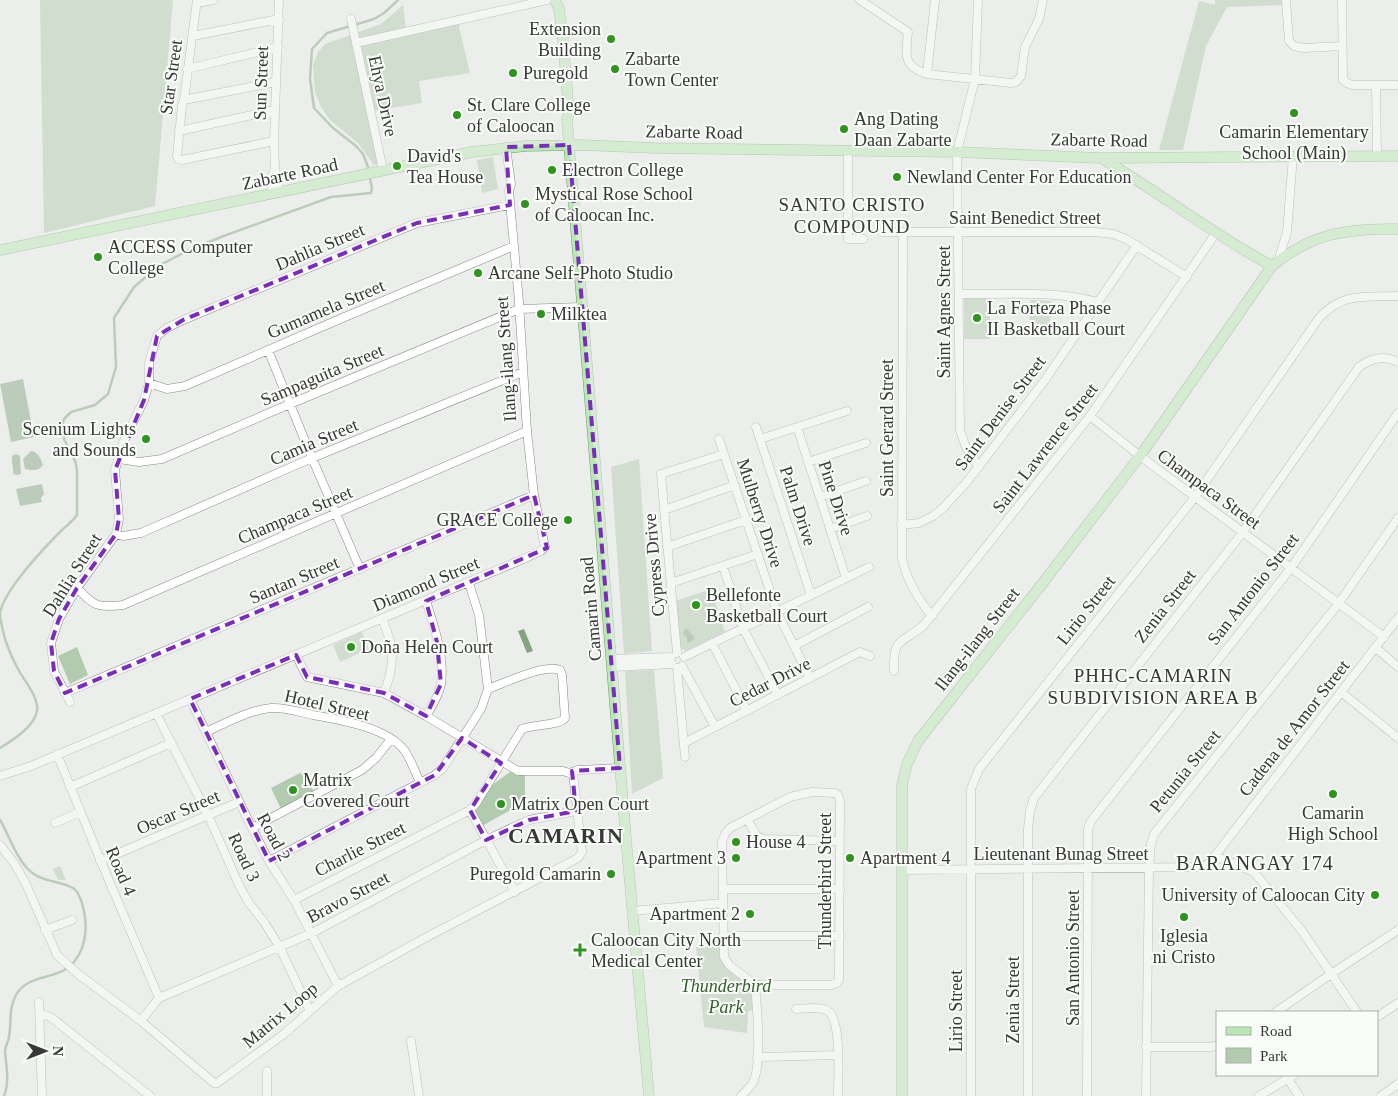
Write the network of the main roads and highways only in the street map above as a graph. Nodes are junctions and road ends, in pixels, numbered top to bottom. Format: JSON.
{"nodes":[{"id":1,"x":552,"y":1,"type":"edge"},
{"id":2,"x":569,"y":145,"type":"junction"},
{"id":3,"x":1398,"y":156,"type":"edge"},
{"id":4,"x":1100,"y":158,"type":"junction"},
{"id":5,"x":1398,"y":229,"type":"edge"},
{"id":6,"x":0,"y":250,"type":"edge"},
{"id":7,"x":1275,"y":264,"type":"junction"},
{"id":8,"x":649,"y":1096,"type":"edge"},
{"id":9,"x":902,"y":1096,"type":"edge"}],
"edges":[{"from":1,"to":2,"type":"main road","name":"Camarin Road"},
{"from":2,"to":4,"type":"main road","name":"Zabarte Road"},
{"from":2,"to":6,"type":"main road","name":"Zabarte Road"},
{"from":2,"to":8,"type":"main road","name":"Camarin Road"},
{"from":3,"to":4,"type":"main road","name":"Zabarte Road"},
{"from":4,"to":7,"type":"main road"},
{"from":5,"to":7,"type":"main road"},
{"from":7,"to":9,"type":"main road","name":"Ilang-ilang Street"}]}
